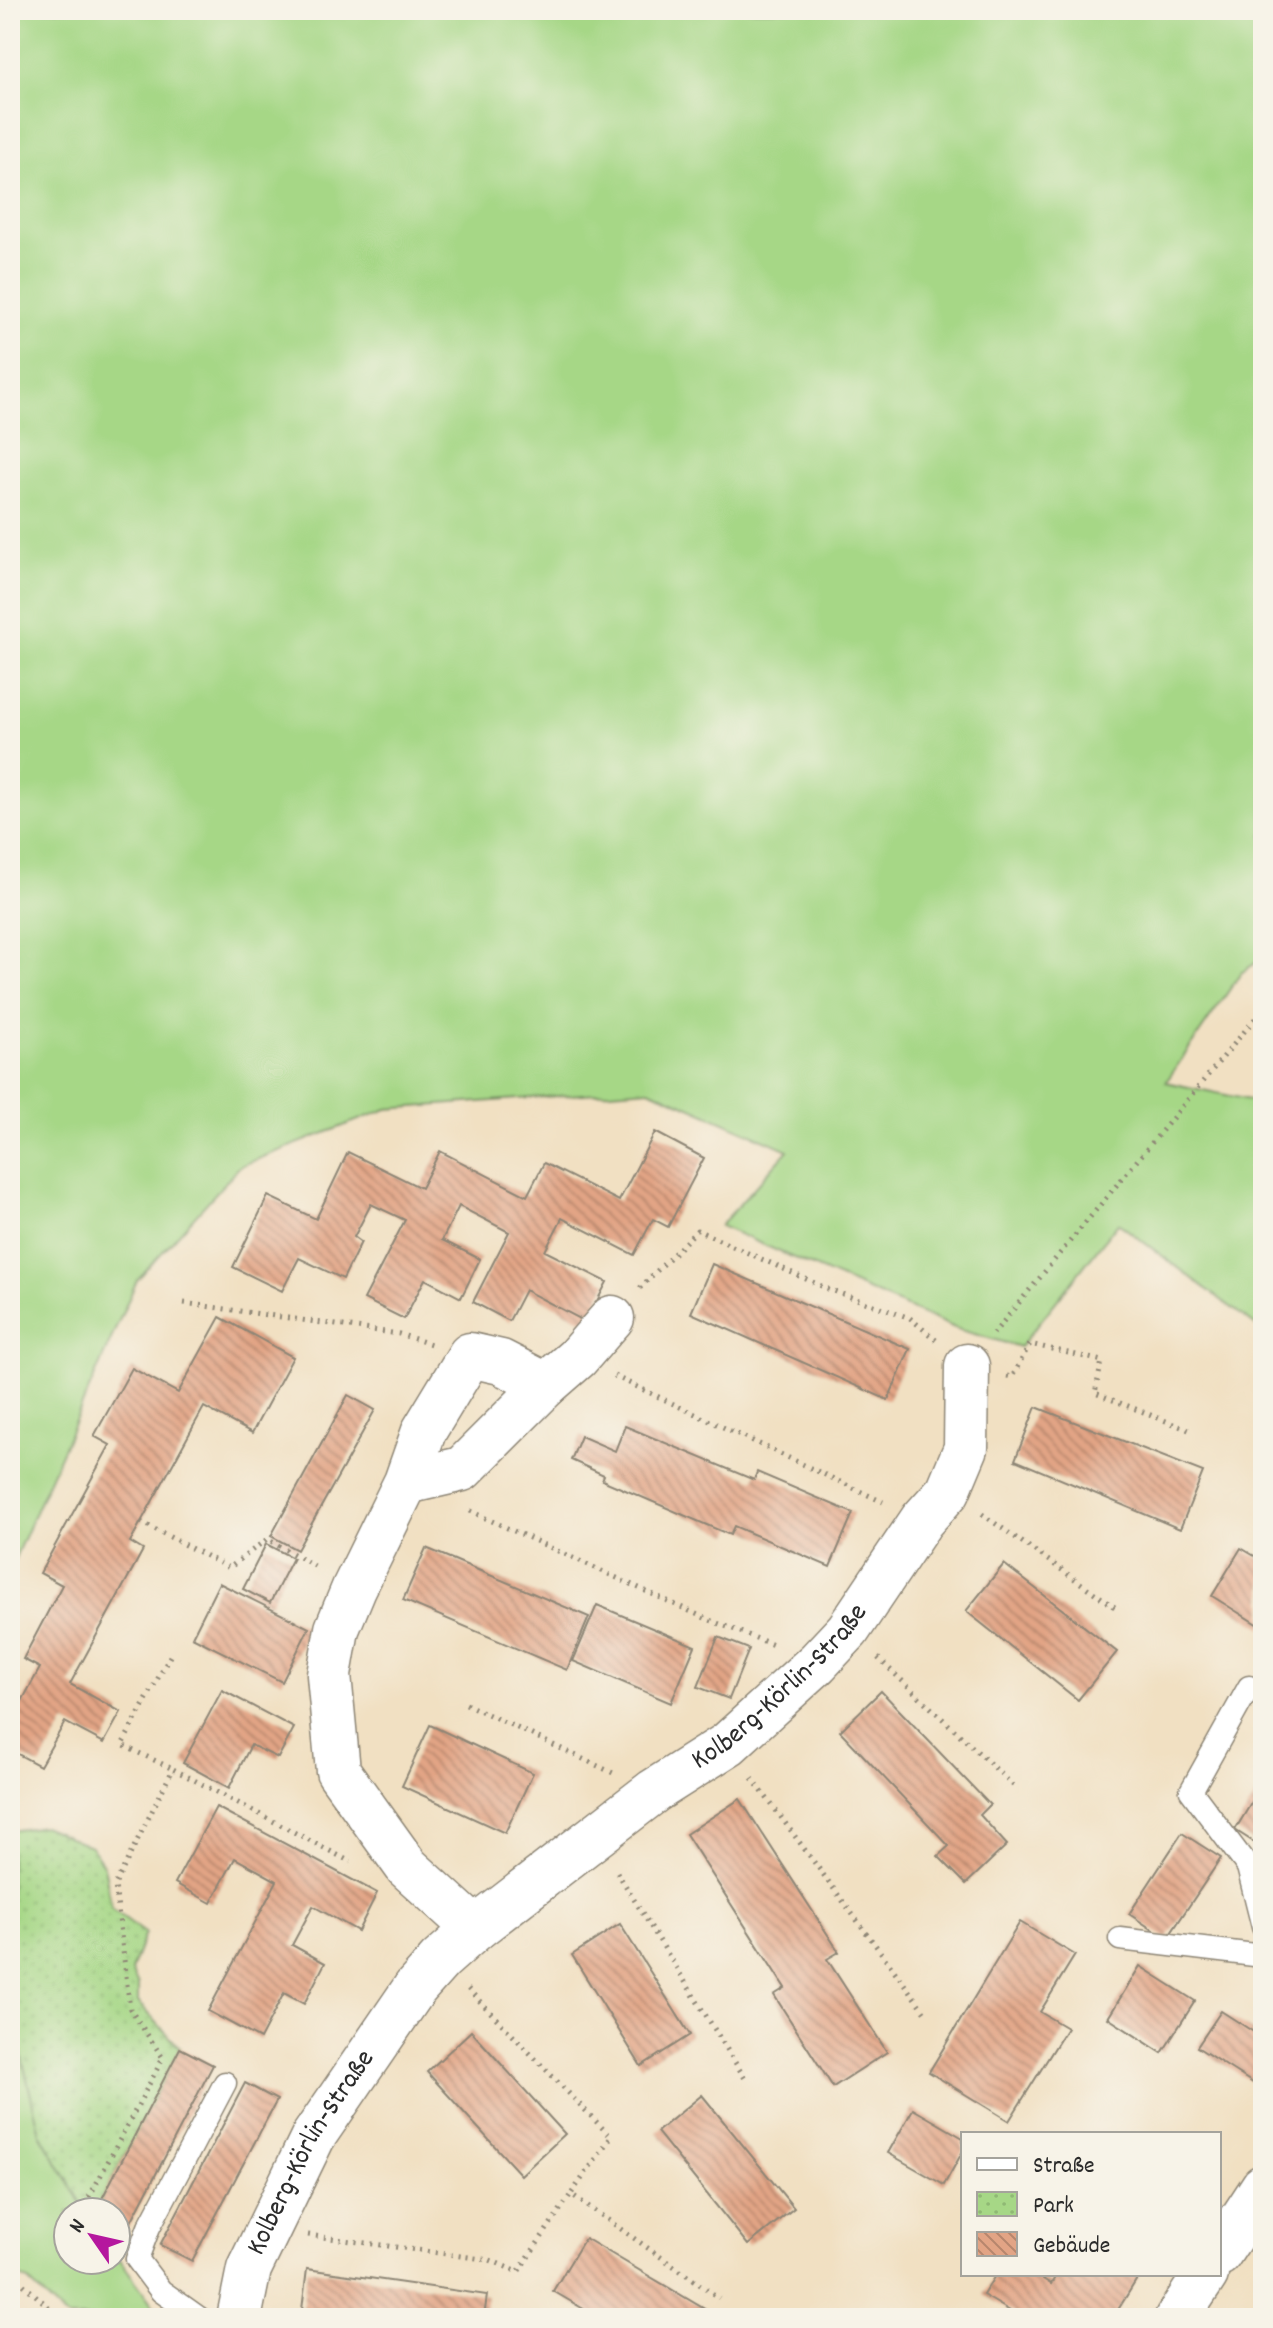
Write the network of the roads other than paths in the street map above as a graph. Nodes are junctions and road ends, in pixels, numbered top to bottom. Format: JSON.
{"nodes":[{"id":1,"x":612,"y":1318,"type":"road end"},
{"id":2,"x":967,"y":1366,"type":"road end"},
{"id":3,"x":561,"y":1371,"type":"junction"},
{"id":4,"x":406,"y":1482,"type":"junction"},
{"id":5,"x":1249,"y":1687,"type":"dead end"},
{"id":6,"x":1263,"y":1927,"type":"edge"},
{"id":7,"x":475,"y":1929,"type":"junction"},
{"id":8,"x":1120,"y":1939,"type":"dead end"},
{"id":9,"x":1263,"y":1956,"type":"edge"},
{"id":10,"x":225,"y":2083,"type":"dead end"},
{"id":11,"x":1263,"y":2187,"type":"edge"},
{"id":12,"x":1221,"y":2251,"type":"edge"},
{"id":13,"x":1205,"y":2276,"type":"edge"},
{"id":14,"x":199,"y":2318,"type":"edge"},
{"id":15,"x":239,"y":2318,"type":"edge"},
{"id":16,"x":1177,"y":2318,"type":"edge"}],
"edges":[{"from":1,"to":3,"type":"street"},
{"from":2,"to":7,"type":"street","name":"Kolberg-Körlin-Straße"},
{"from":3,"to":4,"type":"street"},
{"from":3,"to":4,"type":"street"},
{"from":4,"to":7,"type":"street"},
{"from":5,"to":6,"type":"lane"},
{"from":7,"to":15,"type":"street","name":"Kolberg-Körlin-Straße"},
{"from":8,"to":9,"type":"lane"},
{"from":10,"to":14,"type":"lane"},
{"from":11,"to":12,"type":"street"},
{"from":13,"to":16,"type":"street"}]}
